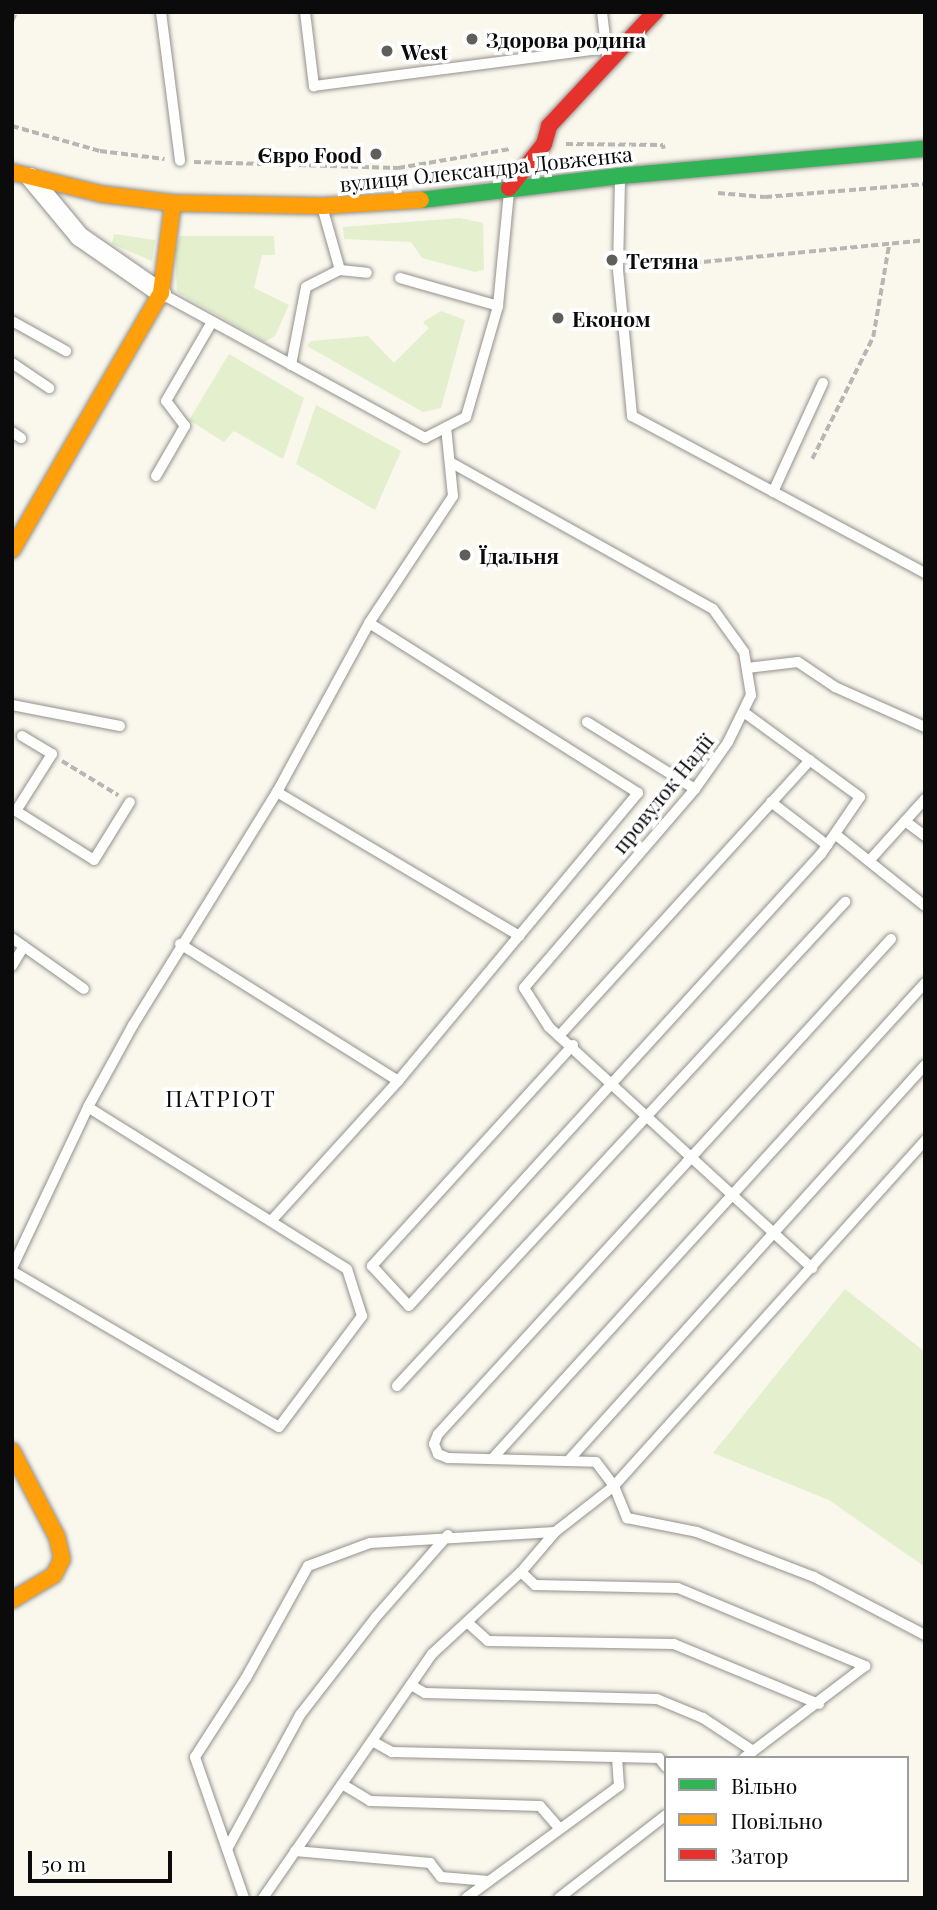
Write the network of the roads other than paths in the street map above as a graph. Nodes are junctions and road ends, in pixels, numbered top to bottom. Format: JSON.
{"nodes":[{"id":1,"x":161,"y":12,"type":"edge"},
{"id":2,"x":305,"y":12,"type":"edge"},
{"id":3,"x":602,"y":12,"type":"edge"},
{"id":4,"x":655,"y":12,"type":"edge"},
{"id":5,"x":607,"y":55,"type":"junction"},
{"id":6,"x":925,"y":149,"type":"edge"},
{"id":7,"x":180,"y":161,"type":"road end"},
{"id":8,"x":21,"y":175,"type":"edge"},
{"id":9,"x":620,"y":176,"type":"junction"},
{"id":10,"x":509,"y":188,"type":"junction"},
{"id":11,"x":173,"y":203,"type":"junction"},
{"id":12,"x":322,"y":206,"type":"junction"},
{"id":13,"x":340,"y":270,"type":"junction"},
{"id":14,"x":367,"y":273,"type":"dead end"},
{"id":15,"x":400,"y":278,"type":"dead end"},
{"id":16,"x":160,"y":293,"type":"junction"},
{"id":17,"x":498,"y":306,"type":"junction"},
{"id":18,"x":12,"y":321,"type":"edge"},
{"id":19,"x":212,"y":322,"type":"junction"},
{"id":20,"x":66,"y":351,"type":"dead end"},
{"id":21,"x":12,"y":363,"type":"edge"},
{"id":22,"x":291,"y":365,"type":"junction"},
{"id":23,"x":823,"y":383,"type":"dead end"},
{"id":24,"x":49,"y":387,"type":"dead end"},
{"id":25,"x":446,"y":427,"type":"junction"},
{"id":26,"x":450,"y":462,"type":"junction"},
{"id":27,"x":156,"y":476,"type":"dead end"},
{"id":28,"x":772,"y":492,"type":"junction"},
{"id":29,"x":12,"y":550,"type":"edge"},
{"id":30,"x":925,"y":573,"type":"edge"},
{"id":31,"x":369,"y":623,"type":"junction"},
{"id":32,"x":747,"y":668,"type":"junction"},
{"id":33,"x":12,"y":705,"type":"edge"},
{"id":34,"x":746,"y":713,"type":"junction"},
{"id":35,"x":587,"y":722,"type":"dead end"},
{"id":36,"x":120,"y":726,"type":"dead end"},
{"id":37,"x":925,"y":727,"type":"edge"},
{"id":38,"x":23,"y":736,"type":"dead end"},
{"id":39,"x":810,"y":760,"type":"junction"},
{"id":40,"x":695,"y":789,"type":"junction"},
{"id":41,"x":277,"y":792,"type":"junction"},
{"id":42,"x":925,"y":799,"type":"edge"},
{"id":43,"x":130,"y":802,"type":"road end"},
{"id":44,"x":771,"y":802,"type":"junction"},
{"id":45,"x":905,"y":821,"type":"junction"},
{"id":46,"x":835,"y":834,"type":"junction"},
{"id":47,"x":925,"y":836,"type":"edge"},
{"id":48,"x":827,"y":845,"type":"junction"},
{"id":49,"x":869,"y":862,"type":"junction"},
{"id":50,"x":845,"y":902,"type":"dead end"},
{"id":51,"x":925,"y":906,"type":"edge"},
{"id":52,"x":520,"y":936,"type":"junction"},
{"id":53,"x":12,"y":938,"type":"edge"},
{"id":54,"x":891,"y":939,"type":"dead end"},
{"id":55,"x":180,"y":944,"type":"junction"},
{"id":56,"x":24,"y":946,"type":"junction"},
{"id":57,"x":12,"y":966,"type":"edge"},
{"id":58,"x":925,"y":983,"type":"edge"},
{"id":59,"x":84,"y":989,"type":"dead end"},
{"id":60,"x":559,"y":1037,"type":"junction"},
{"id":61,"x":573,"y":1045,"type":"junction"},
{"id":62,"x":925,"y":1065,"type":"edge"},
{"id":63,"x":398,"y":1081,"type":"junction"},
{"id":64,"x":612,"y":1085,"type":"junction"},
{"id":65,"x":88,"y":1107,"type":"junction"},
{"id":66,"x":647,"y":1116,"type":"junction"},
{"id":67,"x":925,"y":1140,"type":"edge"},
{"id":68,"x":691,"y":1156,"type":"junction"},
{"id":69,"x":735,"y":1195,"type":"junction"},
{"id":70,"x":272,"y":1220,"type":"junction"},
{"id":71,"x":774,"y":1231,"type":"junction"},
{"id":72,"x":812,"y":1268,"type":"junction"},
{"id":73,"x":12,"y":1269,"type":"edge"},
{"id":74,"x":397,"y":1387,"type":"dead end"},
{"id":75,"x":12,"y":1451,"type":"edge"},
{"id":76,"x":492,"y":1459,"type":"junction"},
{"id":77,"x":568,"y":1461,"type":"junction"},
{"id":78,"x":614,"y":1486,"type":"junction"},
{"id":79,"x":555,"y":1532,"type":"junction"},
{"id":80,"x":448,"y":1535,"type":"junction"},
{"id":81,"x":522,"y":1572,"type":"junction"},
{"id":82,"x":12,"y":1600,"type":"edge"},
{"id":83,"x":467,"y":1622,"type":"junction"},
{"id":84,"x":925,"y":1635,"type":"edge"},
{"id":85,"x":411,"y":1685,"type":"junction"},
{"id":86,"x":819,"y":1704,"type":"junction"},
{"id":87,"x":372,"y":1741,"type":"junction"},
{"id":88,"x":748,"y":1754,"type":"edge"},
{"id":89,"x":617,"y":1757,"type":"junction"},
{"id":90,"x":664,"y":1764,"type":"edge"},
{"id":91,"x":342,"y":1784,"type":"junction"},
{"id":92,"x":664,"y":1817,"type":"edge"},
{"id":93,"x":560,"y":1829,"type":"junction"},
{"id":94,"x":227,"y":1849,"type":"junction"},
{"id":95,"x":295,"y":1851,"type":"junction"},
{"id":96,"x":489,"y":1881,"type":"junction"},
{"id":97,"x":244,"y":1898,"type":"edge"},
{"id":98,"x":263,"y":1898,"type":"edge"},
{"id":99,"x":466,"y":1898,"type":"edge"},
{"id":100,"x":559,"y":1898,"type":"edge"}],
"edges":[{"from":1,"to":7,"type":"lane"},
{"from":2,"to":5,"type":"lane"},
{"from":3,"to":5,"type":"lane"},
{"from":4,"to":5,"type":"main road"},
{"from":5,"to":10,"type":"main road"},
{"from":6,"to":9,"type":"main road","name":"вулиця Олександра Довженка"},
{"from":8,"to":11,"type":"main road","name":"вулиця Олександра Довженка"},
{"from":8,"to":16,"type":"street"},
{"from":9,"to":10,"type":"main road","name":"вулиця Олександра Довженка"},
{"from":9,"to":28,"type":"lane"},
{"from":10,"to":12,"type":"main road","name":"вулиця Олександра Довженка"},
{"from":10,"to":17,"type":"lane"},
{"from":11,"to":12,"type":"main road","name":"вулиця Олександра Довженка"},
{"from":11,"to":16,"type":"main road"},
{"from":12,"to":13,"type":"lane"},
{"from":13,"to":14,"type":"lane"},
{"from":13,"to":22,"type":"lane"},
{"from":15,"to":17,"type":"lane"},
{"from":16,"to":19,"type":"lane"},
{"from":16,"to":29,"type":"main road"},
{"from":17,"to":25,"type":"lane"},
{"from":18,"to":20,"type":"lane"},
{"from":19,"to":22,"type":"lane"},
{"from":19,"to":27,"type":"lane"},
{"from":21,"to":24,"type":"lane"},
{"from":22,"to":25,"type":"lane"},
{"from":23,"to":28,"type":"lane"},
{"from":25,"to":26,"type":"lane"},
{"from":26,"to":31,"type":"lane"},
{"from":26,"to":32,"type":"lane","name":"провулок Надії"},
{"from":28,"to":30,"type":"lane"},
{"from":31,"to":41,"type":"lane"},
{"from":31,"to":52,"type":"lane"},
{"from":32,"to":34,"type":"lane","name":"провулок Надії"},
{"from":32,"to":37,"type":"lane"},
{"from":33,"to":36,"type":"lane"},
{"from":34,"to":39,"type":"lane"},
{"from":34,"to":40,"type":"lane","name":"провулок Надії"},
{"from":35,"to":40,"type":"lane"},
{"from":38,"to":43,"type":"lane"},
{"from":39,"to":44,"type":"lane"},
{"from":39,"to":46,"type":"lane"},
{"from":40,"to":60,"type":"lane","name":"провулок Надії"},
{"from":41,"to":52,"type":"lane"},
{"from":41,"to":55,"type":"lane"},
{"from":42,"to":45,"type":"lane"},
{"from":44,"to":48,"type":"lane"},
{"from":44,"to":60,"type":"lane"},
{"from":45,"to":47,"type":"lane"},
{"from":45,"to":49,"type":"lane"},
{"from":46,"to":48,"type":"lane"},
{"from":46,"to":49,"type":"lane"},
{"from":48,"to":64,"type":"lane"},
{"from":49,"to":51,"type":"lane"},
{"from":50,"to":66,"type":"lane"},
{"from":52,"to":63,"type":"lane"},
{"from":53,"to":56,"type":"lane"},
{"from":54,"to":68,"type":"lane"},
{"from":55,"to":63,"type":"lane"},
{"from":55,"to":65,"type":"lane"},
{"from":56,"to":57,"type":"lane"},
{"from":56,"to":59,"type":"lane"},
{"from":58,"to":69,"type":"lane"},
{"from":60,"to":61,"type":"lane"},
{"from":61,"to":64,"type":"lane"},
{"from":61,"to":64,"type":"lane"},
{"from":62,"to":71,"type":"lane"},
{"from":63,"to":70,"type":"lane"},
{"from":64,"to":66,"type":"lane"},
{"from":65,"to":70,"type":"lane"},
{"from":65,"to":73,"type":"lane"},
{"from":66,"to":68,"type":"lane"},
{"from":66,"to":74,"type":"lane"},
{"from":67,"to":72,"type":"lane"},
{"from":68,"to":69,"type":"lane"},
{"from":68,"to":76,"type":"lane"},
{"from":69,"to":71,"type":"lane"},
{"from":69,"to":76,"type":"lane"},
{"from":70,"to":73,"type":"lane"},
{"from":71,"to":72,"type":"lane"},
{"from":71,"to":77,"type":"lane"},
{"from":72,"to":78,"type":"lane"},
{"from":75,"to":82,"type":"main road"},
{"from":76,"to":77,"type":"lane"},
{"from":77,"to":78,"type":"lane"},
{"from":78,"to":79,"type":"lane"},
{"from":78,"to":84,"type":"lane"},
{"from":79,"to":80,"type":"lane"},
{"from":79,"to":81,"type":"lane"},
{"from":80,"to":94,"type":"lane"},
{"from":80,"to":94,"type":"lane"},
{"from":81,"to":83,"type":"lane"},
{"from":81,"to":86,"type":"lane"},
{"from":83,"to":85,"type":"lane"},
{"from":83,"to":86,"type":"lane"},
{"from":85,"to":87,"type":"lane"},
{"from":85,"to":88,"type":"lane"},
{"from":86,"to":88,"type":"lane"},
{"from":87,"to":89,"type":"lane"},
{"from":87,"to":91,"type":"lane"},
{"from":89,"to":90,"type":"lane"},
{"from":89,"to":93,"type":"lane"},
{"from":91,"to":93,"type":"lane"},
{"from":91,"to":95,"type":"lane"},
{"from":92,"to":100,"type":"lane"},
{"from":93,"to":96,"type":"lane"},
{"from":94,"to":97,"type":"lane"},
{"from":95,"to":96,"type":"lane"},
{"from":95,"to":98,"type":"lane"},
{"from":96,"to":99,"type":"lane"}]}
